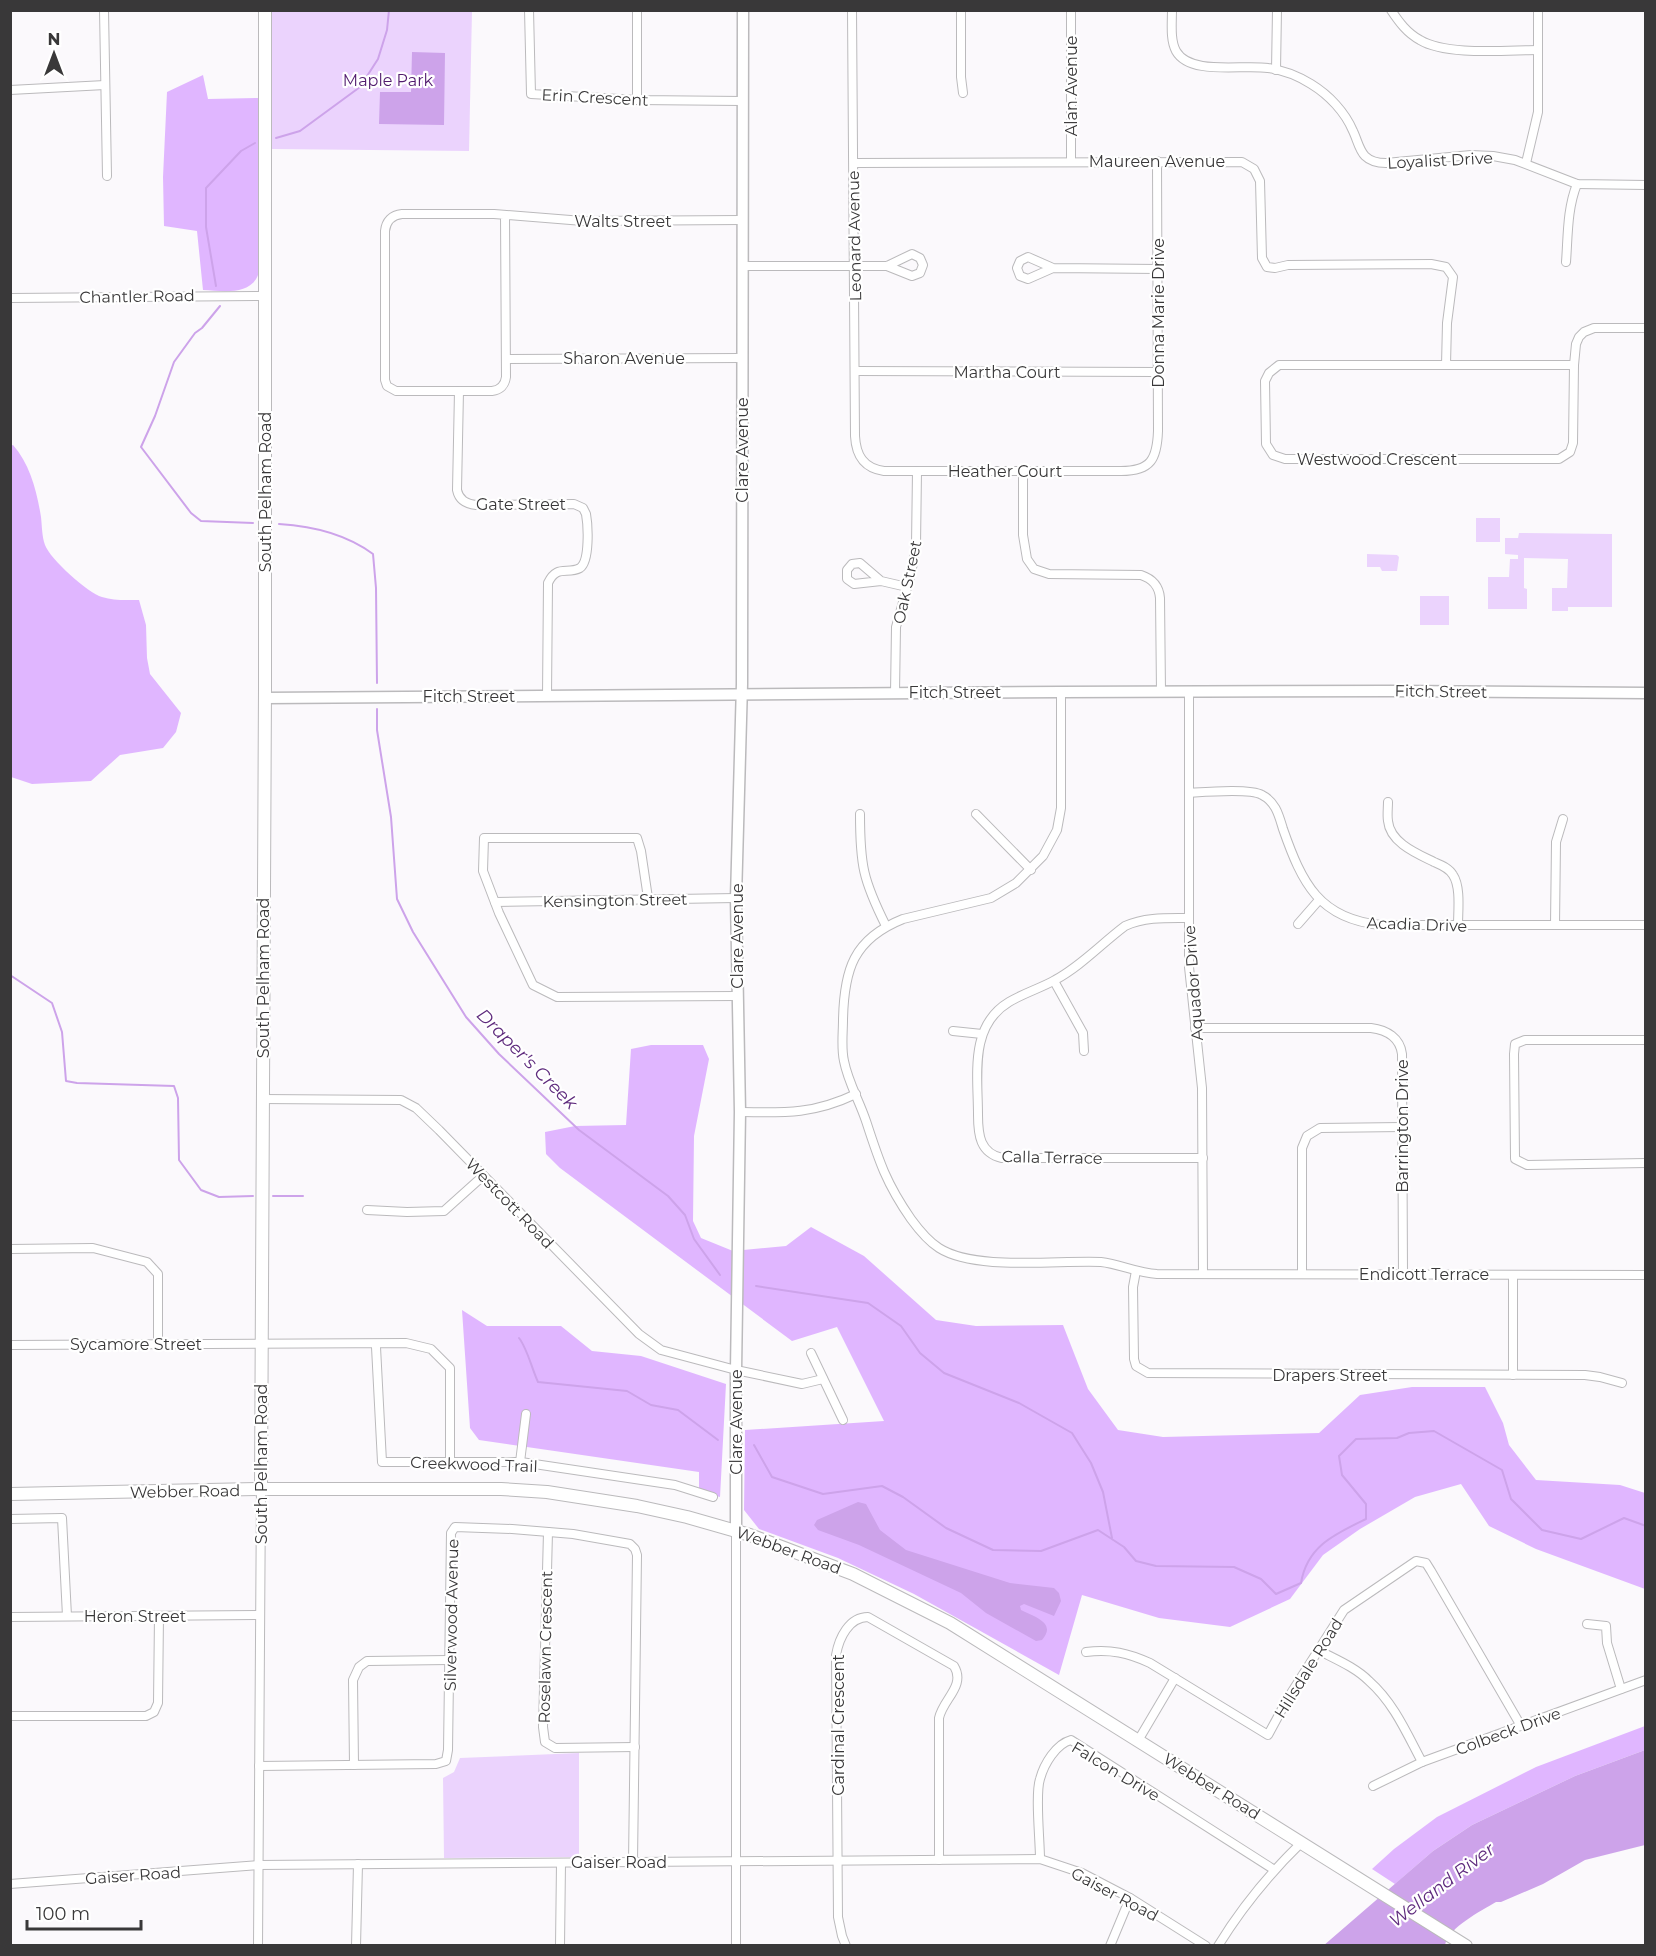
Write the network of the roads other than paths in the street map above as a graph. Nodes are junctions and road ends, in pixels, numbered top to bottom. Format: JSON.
{"nodes":[{"id":1,"x":104,"y":10,"type":"edge"},
{"id":2,"x":266,"y":10,"type":"edge"},
{"id":3,"x":529,"y":10,"type":"edge"},
{"id":4,"x":637,"y":10,"type":"edge"},
{"id":5,"x":743,"y":10,"type":"edge"},
{"id":6,"x":852,"y":10,"type":"edge"},
{"id":7,"x":961,"y":10,"type":"edge"},
{"id":8,"x":1071,"y":10,"type":"edge"},
{"id":9,"x":1172,"y":10,"type":"edge"},
{"id":10,"x":1277,"y":10,"type":"edge"},
{"id":11,"x":1391,"y":10,"type":"edge"},
{"id":12,"x":1538,"y":10,"type":"edge"},
{"id":13,"x":1538,"y":50,"type":"junction"},
{"id":14,"x":1276,"y":69,"type":"junction"},
{"id":15,"x":105,"y":85,"type":"junction"},
{"id":16,"x":10,"y":90,"type":"edge"},
{"id":17,"x":963,"y":93,"type":"dead end"},
{"id":18,"x":637,"y":100,"type":"junction"},
{"id":19,"x":742,"y":101,"type":"junction"},
{"id":20,"x":1071,"y":161,"type":"junction"},
{"id":21,"x":1157,"y":161,"type":"junction"},
{"id":22,"x":854,"y":163,"type":"junction"},
{"id":23,"x":1526,"y":163,"type":"junction"},
{"id":24,"x":107,"y":176,"type":"dead end"},
{"id":25,"x":1577,"y":184,"type":"junction"},
{"id":26,"x":1646,"y":185,"type":"edge"},
{"id":27,"x":505,"y":215,"type":"junction"},
{"id":28,"x":742,"y":220,"type":"junction"},
{"id":29,"x":1566,"y":262,"type":"dead end"},
{"id":30,"x":742,"y":266,"type":"junction"},
{"id":31,"x":855,"y":266,"type":"junction"},
{"id":32,"x":887,"y":266,"type":"dead end"},
{"id":33,"x":1053,"y":268,"type":"dead end"},
{"id":34,"x":1158,"y":269,"type":"junction"},
{"id":35,"x":264,"y":296,"type":"junction"},
{"id":36,"x":10,"y":298,"type":"edge"},
{"id":37,"x":1646,"y":328,"type":"edge"},
{"id":38,"x":742,"y":358,"type":"junction"},
{"id":39,"x":506,"y":359,"type":"junction"},
{"id":40,"x":1446,"y":365,"type":"junction"},
{"id":41,"x":1574,"y":365,"type":"junction"},
{"id":42,"x":855,"y":371,"type":"junction"},
{"id":43,"x":1158,"y":372,"type":"junction"},
{"id":44,"x":459,"y":391,"type":"junction"},
{"id":45,"x":862,"y":460,"type":"joint"},
{"id":46,"x":1149,"y":463,"type":"joint"},
{"id":47,"x":917,"y":471,"type":"junction"},
{"id":48,"x":1023,"y":472,"type":"junction"},
{"id":49,"x":881,"y":581,"type":"dead end"},
{"id":50,"x":907,"y":587,"type":"junction"},
{"id":51,"x":1061,"y":692,"type":"junction"},
{"id":52,"x":1161,"y":692,"type":"junction"},
{"id":53,"x":1189,"y":692,"type":"junction"},
{"id":54,"x":895,"y":693,"type":"junction"},
{"id":55,"x":1646,"y":693,"type":"edge"},
{"id":56,"x":741,"y":695,"type":"junction"},
{"id":57,"x":547,"y":696,"type":"junction"},
{"id":58,"x":265,"y":699,"type":"junction"},
{"id":59,"x":1189,"y":793,"type":"junction"},
{"id":60,"x":1389,"y":802,"type":"dead end"},
{"id":61,"x":860,"y":814,"type":"dead end"},
{"id":62,"x":976,"y":814,"type":"dead end"},
{"id":63,"x":1563,"y":819,"type":"dead end"},
{"id":64,"x":1031,"y":870,"type":"junction"},
{"id":65,"x":648,"y":898,"type":"junction"},
{"id":66,"x":736,"y":898,"type":"junction"},
{"id":67,"x":1319,"y":900,"type":"junction"},
{"id":68,"x":495,"y":902,"type":"junction"},
{"id":69,"x":1188,"y":918,"type":"junction"},
{"id":70,"x":1298,"y":924,"type":"dead end"},
{"id":71,"x":1458,"y":925,"type":"junction"},
{"id":72,"x":1555,"y":925,"type":"junction"},
{"id":73,"x":1646,"y":925,"type":"edge"},
{"id":74,"x":886,"y":927,"type":"junction"},
{"id":75,"x":1054,"y":981,"type":"junction"},
{"id":76,"x":737,"y":996,"type":"junction"},
{"id":77,"x":1196,"y":1028,"type":"junction"},
{"id":78,"x":953,"y":1031,"type":"dead end"},
{"id":79,"x":982,"y":1034,"type":"junction"},
{"id":80,"x":1646,"y":1040,"type":"edge"},
{"id":81,"x":1084,"y":1051,"type":"dead end"},
{"id":82,"x":856,"y":1094,"type":"junction"},
{"id":83,"x":262,"y":1099,"type":"junction"},
{"id":84,"x":740,"y":1112,"type":"junction"},
{"id":85,"x":1402,"y":1127,"type":"junction"},
{"id":86,"x":1203,"y":1158,"type":"junction"},
{"id":87,"x":1646,"y":1163,"type":"edge"},
{"id":88,"x":483,"y":1176,"type":"junction"},
{"id":89,"x":367,"y":1210,"type":"dead end"},
{"id":90,"x":10,"y":1249,"type":"edge"},
{"id":91,"x":1136,"y":1271,"type":"junction"},
{"id":92,"x":1203,"y":1274,"type":"junction"},
{"id":93,"x":1302,"y":1274,"type":"junction"},
{"id":94,"x":1403,"y":1274,"type":"junction"},
{"id":95,"x":1514,"y":1275,"type":"junction"},
{"id":96,"x":1646,"y":1275,"type":"edge"},
{"id":97,"x":262,"y":1343,"type":"junction"},
{"id":98,"x":158,"y":1344,"type":"junction"},
{"id":99,"x":10,"y":1345,"type":"edge"},
{"id":100,"x":376,"y":1347,"type":"dead end"},
{"id":101,"x":811,"y":1353,"type":"dead end"},
{"id":102,"x":736,"y":1370,"type":"junction"},
{"id":103,"x":1512,"y":1375,"type":"junction"},
{"id":104,"x":823,"y":1379,"type":"junction"},
{"id":105,"x":1622,"y":1383,"type":"dead end"},
{"id":106,"x":526,"y":1414,"type":"dead end"},
{"id":107,"x":843,"y":1420,"type":"dead end"},
{"id":108,"x":450,"y":1462,"type":"junction"},
{"id":109,"x":520,"y":1462,"type":"junction"},
{"id":110,"x":261,"y":1489,"type":"junction"},
{"id":111,"x":10,"y":1494,"type":"edge"},
{"id":112,"x":713,"y":1497,"type":"dead end"},
{"id":113,"x":10,"y":1519,"type":"edge"},
{"id":114,"x":736,"y":1531,"type":"junction"},
{"id":115,"x":548,"y":1532,"type":"junction"},
{"id":116,"x":260,"y":1615,"type":"junction"},
{"id":117,"x":67,"y":1616,"type":"junction"},
{"id":118,"x":10,"y":1617,"type":"edge"},
{"id":119,"x":159,"y":1617,"type":"junction"},
{"id":120,"x":1587,"y":1624,"type":"dead end"},
{"id":121,"x":1318,"y":1650,"type":"junction"},
{"id":122,"x":1086,"y":1652,"type":"dead end"},
{"id":123,"x":450,"y":1660,"type":"junction"},
{"id":124,"x":1175,"y":1678,"type":"junction"},
{"id":125,"x":1646,"y":1680,"type":"edge"},
{"id":126,"x":1621,"y":1689,"type":"junction"},
{"id":127,"x":10,"y":1716,"type":"edge"},
{"id":128,"x":1521,"y":1726,"type":"junction"},
{"id":129,"x":1139,"y":1739,"type":"junction"},
{"id":130,"x":635,"y":1747,"type":"junction"},
{"id":131,"x":1422,"y":1762,"type":"junction"},
{"id":132,"x":354,"y":1765,"type":"junction"},
{"id":133,"x":259,"y":1766,"type":"junction"},
{"id":134,"x":1373,"y":1786,"type":"dead end"},
{"id":135,"x":1302,"y":1842,"type":"junction"},
{"id":136,"x":1040,"y":1859,"type":"junction"},
{"id":137,"x":838,"y":1860,"type":"junction"},
{"id":138,"x":939,"y":1860,"type":"junction"},
{"id":139,"x":735,"y":1861,"type":"junction"},
{"id":140,"x":633,"y":1862,"type":"junction"},
{"id":141,"x":561,"y":1863,"type":"junction"},
{"id":142,"x":358,"y":1864,"type":"junction"},
{"id":143,"x":258,"y":1865,"type":"junction"},
{"id":144,"x":1273,"y":1869,"type":"junction"},
{"id":145,"x":10,"y":1884,"type":"edge"},
{"id":146,"x":1130,"y":1898,"type":"junction"},
{"id":147,"x":1464,"y":1944,"type":"edge"},
{"id":148,"x":258,"y":1946,"type":"edge"},
{"id":149,"x":356,"y":1946,"type":"edge"},
{"id":150,"x":560,"y":1946,"type":"edge"},
{"id":151,"x":736,"y":1946,"type":"edge"},
{"id":152,"x":846,"y":1946,"type":"edge"},
{"id":153,"x":1110,"y":1946,"type":"edge"},
{"id":154,"x":1206,"y":1946,"type":"edge"},
{"id":155,"x":1218,"y":1946,"type":"edge"}],
"edges":[{"from":1,"to":15,"type":"street"},
{"from":2,"to":35,"type":"main road","name":"South Pelham Road"},
{"from":3,"to":18,"type":"street","name":"Erin Crescent"},
{"from":4,"to":18,"type":"street"},
{"from":5,"to":19,"type":"street","name":"Clare Avenue"},
{"from":6,"to":22,"type":"street","name":"Leonard Avenue"},
{"from":7,"to":17,"type":"street"},
{"from":8,"to":20,"type":"street","name":"Alan Avenue"},
{"from":9,"to":14,"type":"street","name":"Loyalist Drive"},
{"from":10,"to":14,"type":"street"},
{"from":11,"to":13,"type":"street"},
{"from":12,"to":13,"type":"street"},
{"from":13,"to":23,"type":"street"},
{"from":14,"to":23,"type":"street","name":"Loyalist Drive"},
{"from":15,"to":16,"type":"street"},
{"from":15,"to":24,"type":"street"},
{"from":18,"to":19,"type":"street","name":"Erin Crescent"},
{"from":19,"to":28,"type":"street","name":"Clare Avenue"},
{"from":20,"to":21,"type":"street","name":"Maureen Avenue"},
{"from":20,"to":22,"type":"street","name":"Maureen Avenue"},
{"from":21,"to":34,"type":"street","name":"Donna Marie Drive"},
{"from":21,"to":40,"type":"street","name":"Maureen Avenue"},
{"from":22,"to":31,"type":"street","name":"Leonard Avenue"},
{"from":23,"to":25,"type":"street","name":"Loyalist Drive"},
{"from":25,"to":26,"type":"street","name":"Loyalist Drive"},
{"from":25,"to":29,"type":"street"},
{"from":27,"to":28,"type":"street","name":"Walts Street"},
{"from":27,"to":39,"type":"street","name":"Walts Street"},
{"from":27,"to":44,"type":"street","name":"Walts Street"},
{"from":28,"to":30,"type":"street","name":"Clare Avenue"},
{"from":30,"to":31,"type":"street"},
{"from":30,"to":38,"type":"street","name":"Clare Avenue"},
{"from":31,"to":32,"type":"street"},
{"from":31,"to":42,"type":"street","name":"Leonard Avenue"},
{"from":33,"to":34,"type":"street"},
{"from":34,"to":43,"type":"street","name":"Donna Marie Drive"},
{"from":35,"to":36,"type":"street","name":"Chantler Road"},
{"from":35,"to":58,"type":"main road","name":"South Pelham Road"},
{"from":37,"to":41,"type":"street","name":"Westwood Crescent"},
{"from":38,"to":39,"type":"street","name":"Sharon Avenue"},
{"from":38,"to":56,"type":"street","name":"Clare Avenue"},
{"from":39,"to":44,"type":"street","name":"Walts Street"},
{"from":40,"to":41,"type":"street","name":"Westwood Crescent"},
{"from":40,"to":41,"type":"street","name":"Westwood Crescent"},
{"from":42,"to":43,"type":"street","name":"Martha Court"},
{"from":42,"to":45,"type":"street","name":"Leonard Avenue"},
{"from":43,"to":46,"type":"street","name":"Donna Marie Drive"},
{"from":44,"to":57,"type":"street","name":"Gate Street"},
{"from":45,"to":47,"type":"street","name":"Heather Court"},
{"from":46,"to":48,"type":"street","name":"Heather Court"},
{"from":47,"to":48,"type":"street","name":"Heather Court"},
{"from":47,"to":50,"type":"street","name":"Oak Street"},
{"from":48,"to":52,"type":"street"},
{"from":49,"to":50,"type":"street"},
{"from":50,"to":54,"type":"street","name":"Oak Street"},
{"from":51,"to":52,"type":"street","name":"Fitch Street"},
{"from":51,"to":54,"type":"street","name":"Fitch Street"},
{"from":51,"to":64,"type":"street","name":"Endicott Terrace"},
{"from":52,"to":53,"type":"street","name":"Fitch Street"},
{"from":53,"to":55,"type":"street","name":"Fitch Street"},
{"from":53,"to":59,"type":"street","name":"Aquador Drive"},
{"from":54,"to":56,"type":"street","name":"Fitch Street"},
{"from":56,"to":57,"type":"street","name":"Fitch Street"},
{"from":56,"to":66,"type":"street","name":"Clare Avenue"},
{"from":57,"to":58,"type":"street","name":"Fitch Street"},
{"from":58,"to":83,"type":"main road","name":"South Pelham Road"},
{"from":59,"to":67,"type":"street","name":"Acadia Drive"},
{"from":59,"to":69,"type":"street","name":"Aquador Drive"},
{"from":60,"to":71,"type":"street"},
{"from":61,"to":74,"type":"street"},
{"from":62,"to":64,"type":"street"},
{"from":63,"to":72,"type":"street"},
{"from":64,"to":74,"type":"street","name":"Endicott Terrace"},
{"from":65,"to":66,"type":"street","name":"Kensington Street"},
{"from":65,"to":68,"type":"street","name":"Kensington Street"},
{"from":65,"to":68,"type":"street"},
{"from":66,"to":76,"type":"street","name":"Clare Avenue"},
{"from":67,"to":70,"type":"street"},
{"from":67,"to":71,"type":"street","name":"Acadia Drive"},
{"from":68,"to":76,"type":"street"},
{"from":69,"to":75,"type":"street","name":"Calla Terrace"},
{"from":69,"to":77,"type":"street","name":"Aquador Drive"},
{"from":71,"to":72,"type":"street","name":"Acadia Drive"},
{"from":72,"to":73,"type":"street","name":"Acadia Drive"},
{"from":74,"to":82,"type":"street","name":"Endicott Terrace"},
{"from":75,"to":79,"type":"street","name":"Calla Terrace"},
{"from":75,"to":81,"type":"street"},
{"from":76,"to":84,"type":"street","name":"Clare Avenue"},
{"from":77,"to":85,"type":"street","name":"Barrington Drive"},
{"from":77,"to":86,"type":"street","name":"Aquador Drive"},
{"from":78,"to":79,"type":"street"},
{"from":79,"to":86,"type":"street","name":"Calla Terrace"},
{"from":80,"to":87,"type":"street"},
{"from":82,"to":84,"type":"street"},
{"from":82,"to":91,"type":"street","name":"Endicott Terrace"},
{"from":83,"to":88,"type":"street","name":"Westcott Road"},
{"from":83,"to":97,"type":"main road","name":"South Pelham Road"},
{"from":84,"to":102,"type":"street","name":"Clare Avenue"},
{"from":85,"to":93,"type":"street"},
{"from":85,"to":94,"type":"street","name":"Barrington Drive"},
{"from":86,"to":92,"type":"street","name":"Aquador Drive"},
{"from":88,"to":89,"type":"street"},
{"from":88,"to":102,"type":"street","name":"Westcott Road"},
{"from":90,"to":98,"type":"street"},
{"from":91,"to":92,"type":"street","name":"Endicott Terrace"},
{"from":91,"to":103,"type":"street","name":"Drapers Street"},
{"from":92,"to":93,"type":"street","name":"Endicott Terrace"},
{"from":93,"to":94,"type":"street","name":"Endicott Terrace"},
{"from":94,"to":95,"type":"street","name":"Endicott Terrace"},
{"from":95,"to":96,"type":"street","name":"Endicott Terrace"},
{"from":95,"to":103,"type":"street"},
{"from":97,"to":98,"type":"street","name":"Sycamore Street"},
{"from":97,"to":108,"type":"street","name":"Sycamore Street"},
{"from":97,"to":110,"type":"main road","name":"South Pelham Road"},
{"from":98,"to":99,"type":"street","name":"Sycamore Street"},
{"from":100,"to":108,"type":"street","name":"Creekwood Trail"},
{"from":101,"to":104,"type":"street"},
{"from":102,"to":104,"type":"street","name":"Westcott Road"},
{"from":102,"to":114,"type":"street","name":"Clare Avenue"},
{"from":103,"to":105,"type":"street","name":"Drapers Street"},
{"from":104,"to":107,"type":"street"},
{"from":106,"to":109,"type":"street"},
{"from":108,"to":109,"type":"street","name":"Creekwood Trail"},
{"from":109,"to":112,"type":"street","name":"Creekwood Trail"},
{"from":110,"to":111,"type":"main road","name":"Webber Road"},
{"from":110,"to":114,"type":"main road","name":"Webber Road"},
{"from":110,"to":116,"type":"street","name":"South Pelham Road"},
{"from":113,"to":117,"type":"street"},
{"from":114,"to":129,"type":"main road","name":"Webber Road"},
{"from":114,"to":139,"type":"street","name":"Clare Avenue"},
{"from":115,"to":123,"type":"street","name":"Silverwood Avenue"},
{"from":115,"to":130,"type":"street","name":"Silverwood Avenue"},
{"from":115,"to":130,"type":"street","name":"Roselawn Crescent"},
{"from":116,"to":119,"type":"street","name":"Heron Street"},
{"from":116,"to":133,"type":"street","name":"South Pelham Road"},
{"from":117,"to":118,"type":"street","name":"Heron Street"},
{"from":117,"to":119,"type":"street","name":"Heron Street"},
{"from":119,"to":127,"type":"street"},
{"from":120,"to":126,"type":"street"},
{"from":121,"to":124,"type":"street","name":"Hillsdale Road"},
{"from":121,"to":128,"type":"street","name":"Hillsdale Road"},
{"from":121,"to":131,"type":"street"},
{"from":122,"to":124,"type":"street","name":"Hillsdale Road"},
{"from":123,"to":132,"type":"street"},
{"from":123,"to":132,"type":"street","name":"Silverwood Avenue"},
{"from":124,"to":129,"type":"street"},
{"from":125,"to":126,"type":"street","name":"Colbeck Drive"},
{"from":126,"to":128,"type":"street","name":"Colbeck Drive"},
{"from":128,"to":131,"type":"street","name":"Colbeck Drive"},
{"from":129,"to":135,"type":"main road","name":"Webber Road"},
{"from":130,"to":140,"type":"street","name":"Silverwood Avenue"},
{"from":131,"to":134,"type":"street","name":"Colbeck Drive"},
{"from":132,"to":133,"type":"street","name":"Silverwood Avenue"},
{"from":133,"to":143,"type":"street","name":"South Pelham Road"},
{"from":135,"to":144,"type":"street"},
{"from":135,"to":147,"type":"main road","name":"Webber Road"},
{"from":136,"to":138,"type":"street","name":"Gaiser Road"},
{"from":136,"to":144,"type":"street","name":"Falcon Drive"},
{"from":136,"to":146,"type":"street","name":"Gaiser Road"},
{"from":137,"to":138,"type":"street","name":"Gaiser Road"},
{"from":137,"to":138,"type":"street","name":"Cardinal Crescent"},
{"from":137,"to":139,"type":"street","name":"Gaiser Road"},
{"from":137,"to":152,"type":"street"},
{"from":139,"to":140,"type":"street","name":"Gaiser Road"},
{"from":139,"to":151,"type":"street","name":"Clare Avenue"},
{"from":140,"to":141,"type":"street","name":"Gaiser Road"},
{"from":141,"to":142,"type":"street","name":"Gaiser Road"},
{"from":141,"to":150,"type":"street"},
{"from":142,"to":143,"type":"street","name":"Gaiser Road"},
{"from":142,"to":149,"type":"street"},
{"from":143,"to":145,"type":"street","name":"Gaiser Road"},
{"from":143,"to":148,"type":"street","name":"South Pelham Road"},
{"from":144,"to":155,"type":"street"},
{"from":146,"to":153,"type":"street"},
{"from":146,"to":154,"type":"street","name":"Gaiser Road"}]}
